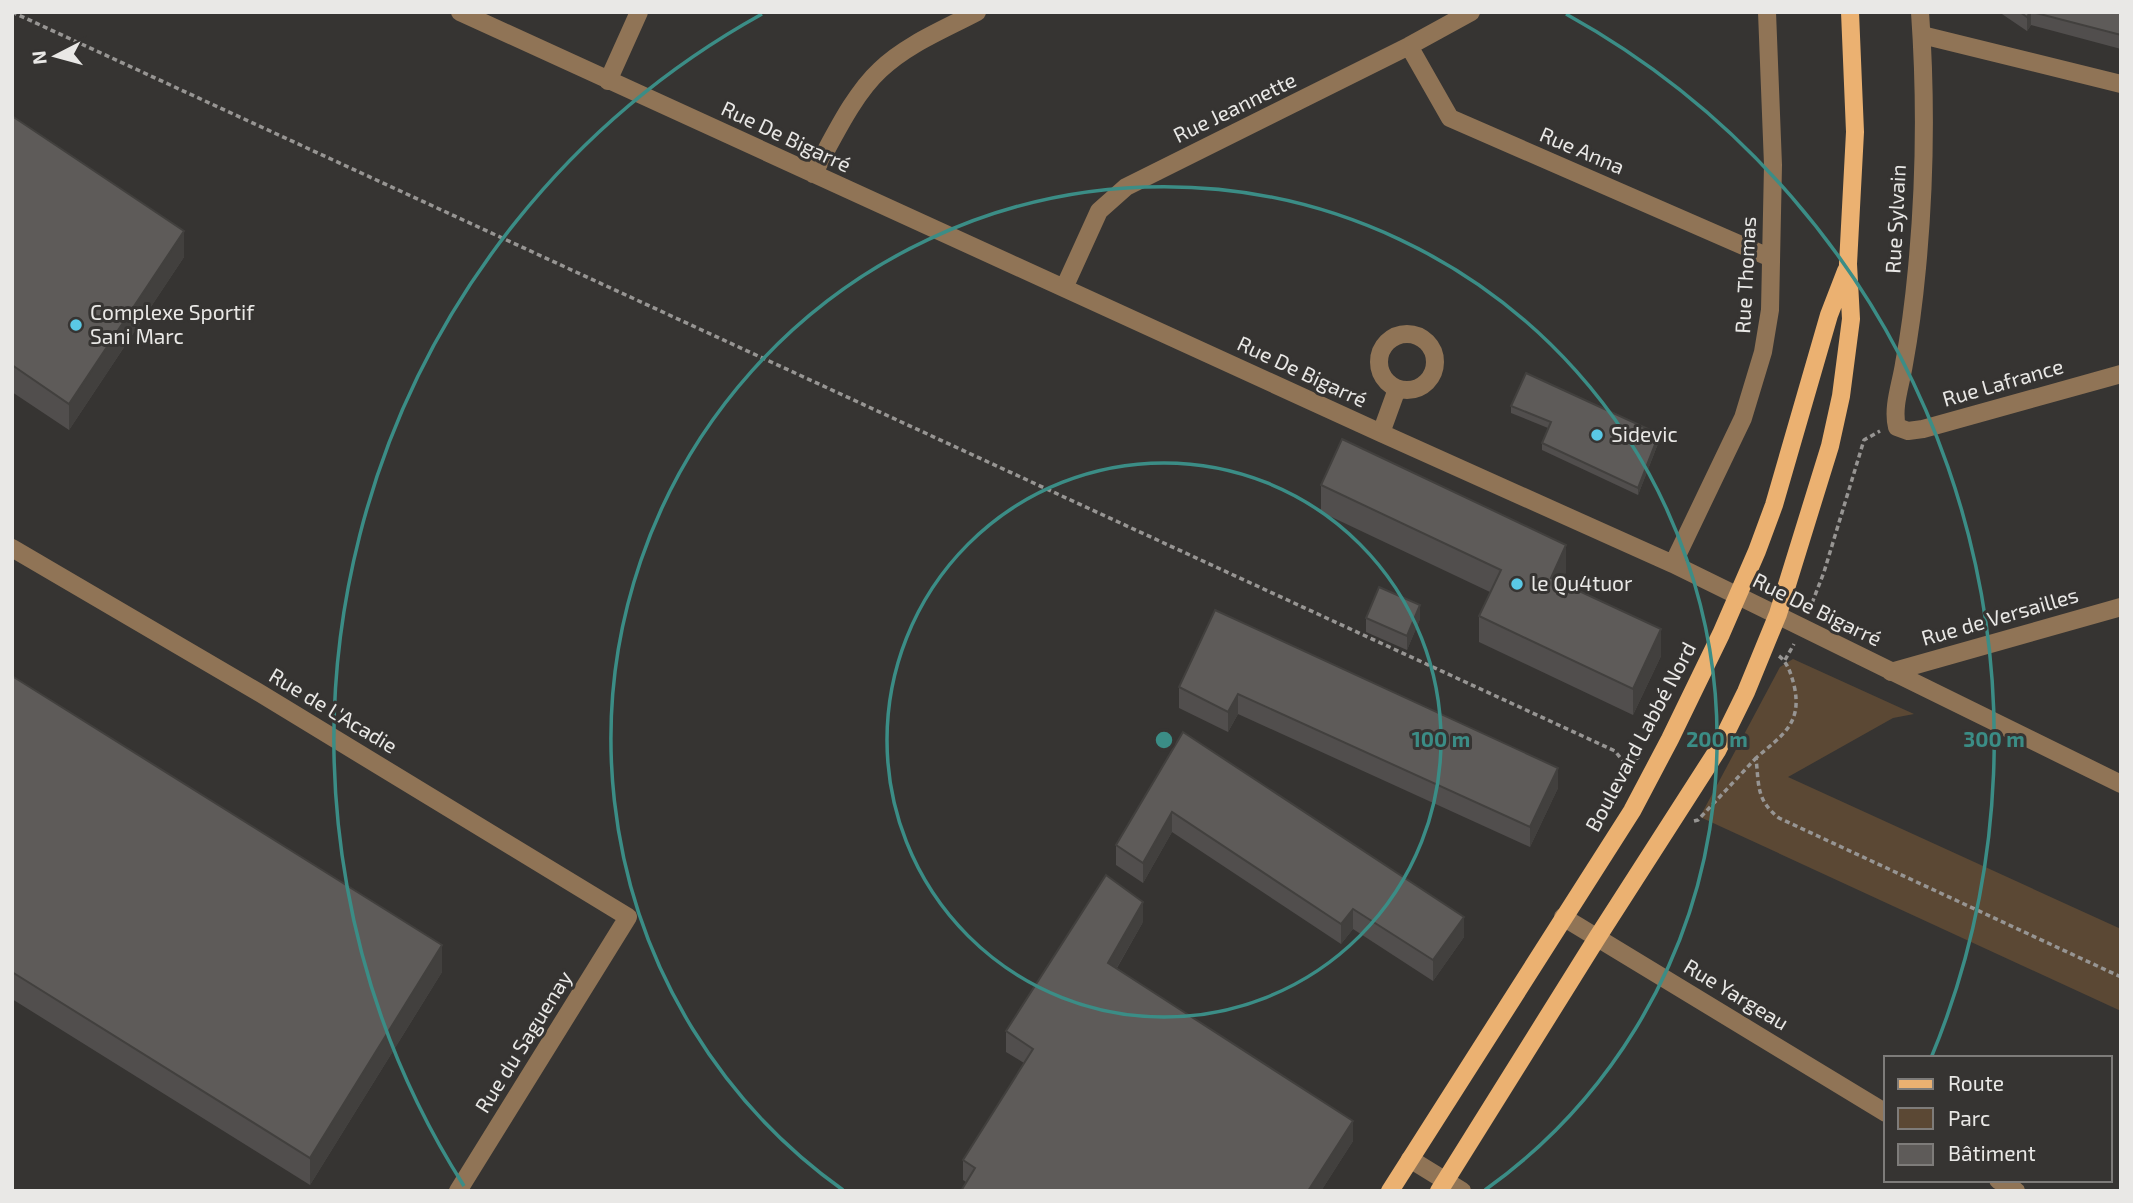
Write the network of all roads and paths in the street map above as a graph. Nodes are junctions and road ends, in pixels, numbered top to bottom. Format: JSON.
{"nodes":[{"id":1,"x":12,"y":12,"type":"edge"},
{"id":2,"x":460,"y":12,"type":"edge"},
{"id":3,"x":639,"y":12,"type":"edge"},
{"id":4,"x":977,"y":12,"type":"edge"},
{"id":5,"x":1471,"y":12,"type":"edge"},
{"id":6,"x":1767,"y":12,"type":"edge"},
{"id":7,"x":1850,"y":12,"type":"edge"},
{"id":8,"x":1920,"y":12,"type":"edge"},
{"id":9,"x":1922,"y":35,"type":"junction"},
{"id":10,"x":1409,"y":47,"type":"junction"},
{"id":11,"x":608,"y":80,"type":"junction"},
{"id":12,"x":2121,"y":84,"type":"edge"},
{"id":13,"x":813,"y":174,"type":"junction"},
{"id":14,"x":1771,"y":258,"type":"junction"},
{"id":15,"x":1848,"y":264,"type":"junction"},
{"id":16,"x":1064,"y":288,"type":"junction"},
{"id":17,"x":2121,"y":373,"type":"edge"},
{"id":18,"x":1397,"y":389,"type":"dead end"},
{"id":19,"x":1897,"y":427,"type":"junction"},
{"id":20,"x":1381,"y":433,"type":"junction"},
{"id":21,"x":12,"y":548,"type":"edge"},
{"id":22,"x":1673,"y":564,"type":"junction"},
{"id":23,"x":1738,"y":596,"type":"junction"},
{"id":24,"x":2121,"y":607,"type":"edge"},
{"id":25,"x":1778,"y":614,"type":"junction"},
{"id":26,"x":1803,"y":627,"type":"junction"},
{"id":27,"x":1785,"y":660,"type":"dead end"},
{"id":28,"x":1891,"y":671,"type":"junction"},
{"id":29,"x":1615,"y":751,"type":"dead end"},
{"id":30,"x":1756,"y":758,"type":"dead end"},
{"id":31,"x":2121,"y":784,"type":"edge"},
{"id":32,"x":1779,"y":818,"type":"dead end"},
{"id":33,"x":1670,"y":827,"type":"junction"},
{"id":34,"x":628,"y":917,"type":"joint"},
{"id":35,"x":1563,"y":917,"type":"junction"},
{"id":36,"x":1597,"y":938,"type":"junction"},
{"id":37,"x":2121,"y":978,"type":"edge"},
{"id":38,"x":1884,"y":1111,"type":"edge"},
{"id":39,"x":1410,"y":1159,"type":"junction"},
{"id":40,"x":1443,"y":1186,"type":"edge"},
{"id":41,"x":458,"y":1191,"type":"edge"},
{"id":42,"x":1390,"y":1191,"type":"edge"},
{"id":43,"x":1462,"y":1191,"type":"edge"}],
"edges":[{"from":1,"to":29,"type":"path"},
{"from":2,"to":11,"type":"street","name":"Rue De Bigarré"},
{"from":3,"to":11,"type":"street"},
{"from":4,"to":13,"type":"street"},
{"from":5,"to":10,"type":"street","name":"Rue Jeannette"},
{"from":6,"to":14,"type":"street","name":"Rue Thomas"},
{"from":7,"to":15,"type":"main road","name":"Boulevard Labbé Nord"},
{"from":8,"to":9,"type":"street","name":"Rue Sylvain"},
{"from":9,"to":12,"type":"street"},
{"from":9,"to":19,"type":"street","name":"Rue Sylvain"},
{"from":10,"to":14,"type":"street","name":"Rue Anna"},
{"from":10,"to":16,"type":"street","name":"Rue Jeannette"},
{"from":11,"to":13,"type":"street","name":"Rue De Bigarré"},
{"from":13,"to":16,"type":"street","name":"Rue De Bigarré"},
{"from":14,"to":22,"type":"street","name":"Rue Thomas"},
{"from":15,"to":23,"type":"main road","name":"Boulevard Labbé Nord"},
{"from":15,"to":25,"type":"main road","name":"Boulevard Labbé Nord"},
{"from":16,"to":20,"type":"street","name":"Rue De Bigarré"},
{"from":17,"to":19,"type":"street","name":"Rue Lafrance"},
{"from":18,"to":20,"type":"street"},
{"from":19,"to":26,"type":"path"},
{"from":20,"to":22,"type":"street","name":"Rue De Bigarré"},
{"from":21,"to":34,"type":"street","name":"Rue de L'Acadie"},
{"from":22,"to":23,"type":"street","name":"Rue De Bigarré"},
{"from":23,"to":25,"type":"street","name":"Rue De Bigarré"},
{"from":23,"to":35,"type":"main road","name":"Boulevard Labbé Nord"},
{"from":24,"to":28,"type":"street","name":"Rue de Versailles"},
{"from":25,"to":26,"type":"street","name":"Rue De Bigarré"},
{"from":25,"to":33,"type":"main road","name":"Boulevard Labbé Nord"},
{"from":26,"to":27,"type":"path"},
{"from":26,"to":28,"type":"street","name":"Rue De Bigarré"},
{"from":28,"to":31,"type":"street","name":"Rue De Bigarré"},
{"from":30,"to":33,"type":"path"},
{"from":32,"to":37,"type":"path"},
{"from":33,"to":36,"type":"main road","name":"Boulevard Labbé Nord"},
{"from":34,"to":41,"type":"street","name":"Rue du Saguenay"},
{"from":35,"to":36,"type":"street","name":"Rue Yargeau"},
{"from":35,"to":39,"type":"main road","name":"Boulevard Labbé Nord"},
{"from":36,"to":38,"type":"street","name":"Rue Yargeau"},
{"from":36,"to":40,"type":"main road","name":"Boulevard Labbé Nord"},
{"from":39,"to":40,"type":"street"},
{"from":39,"to":42,"type":"main road","name":"Boulevard Labbé Nord"},
{"from":40,"to":43,"type":"street"}]}
